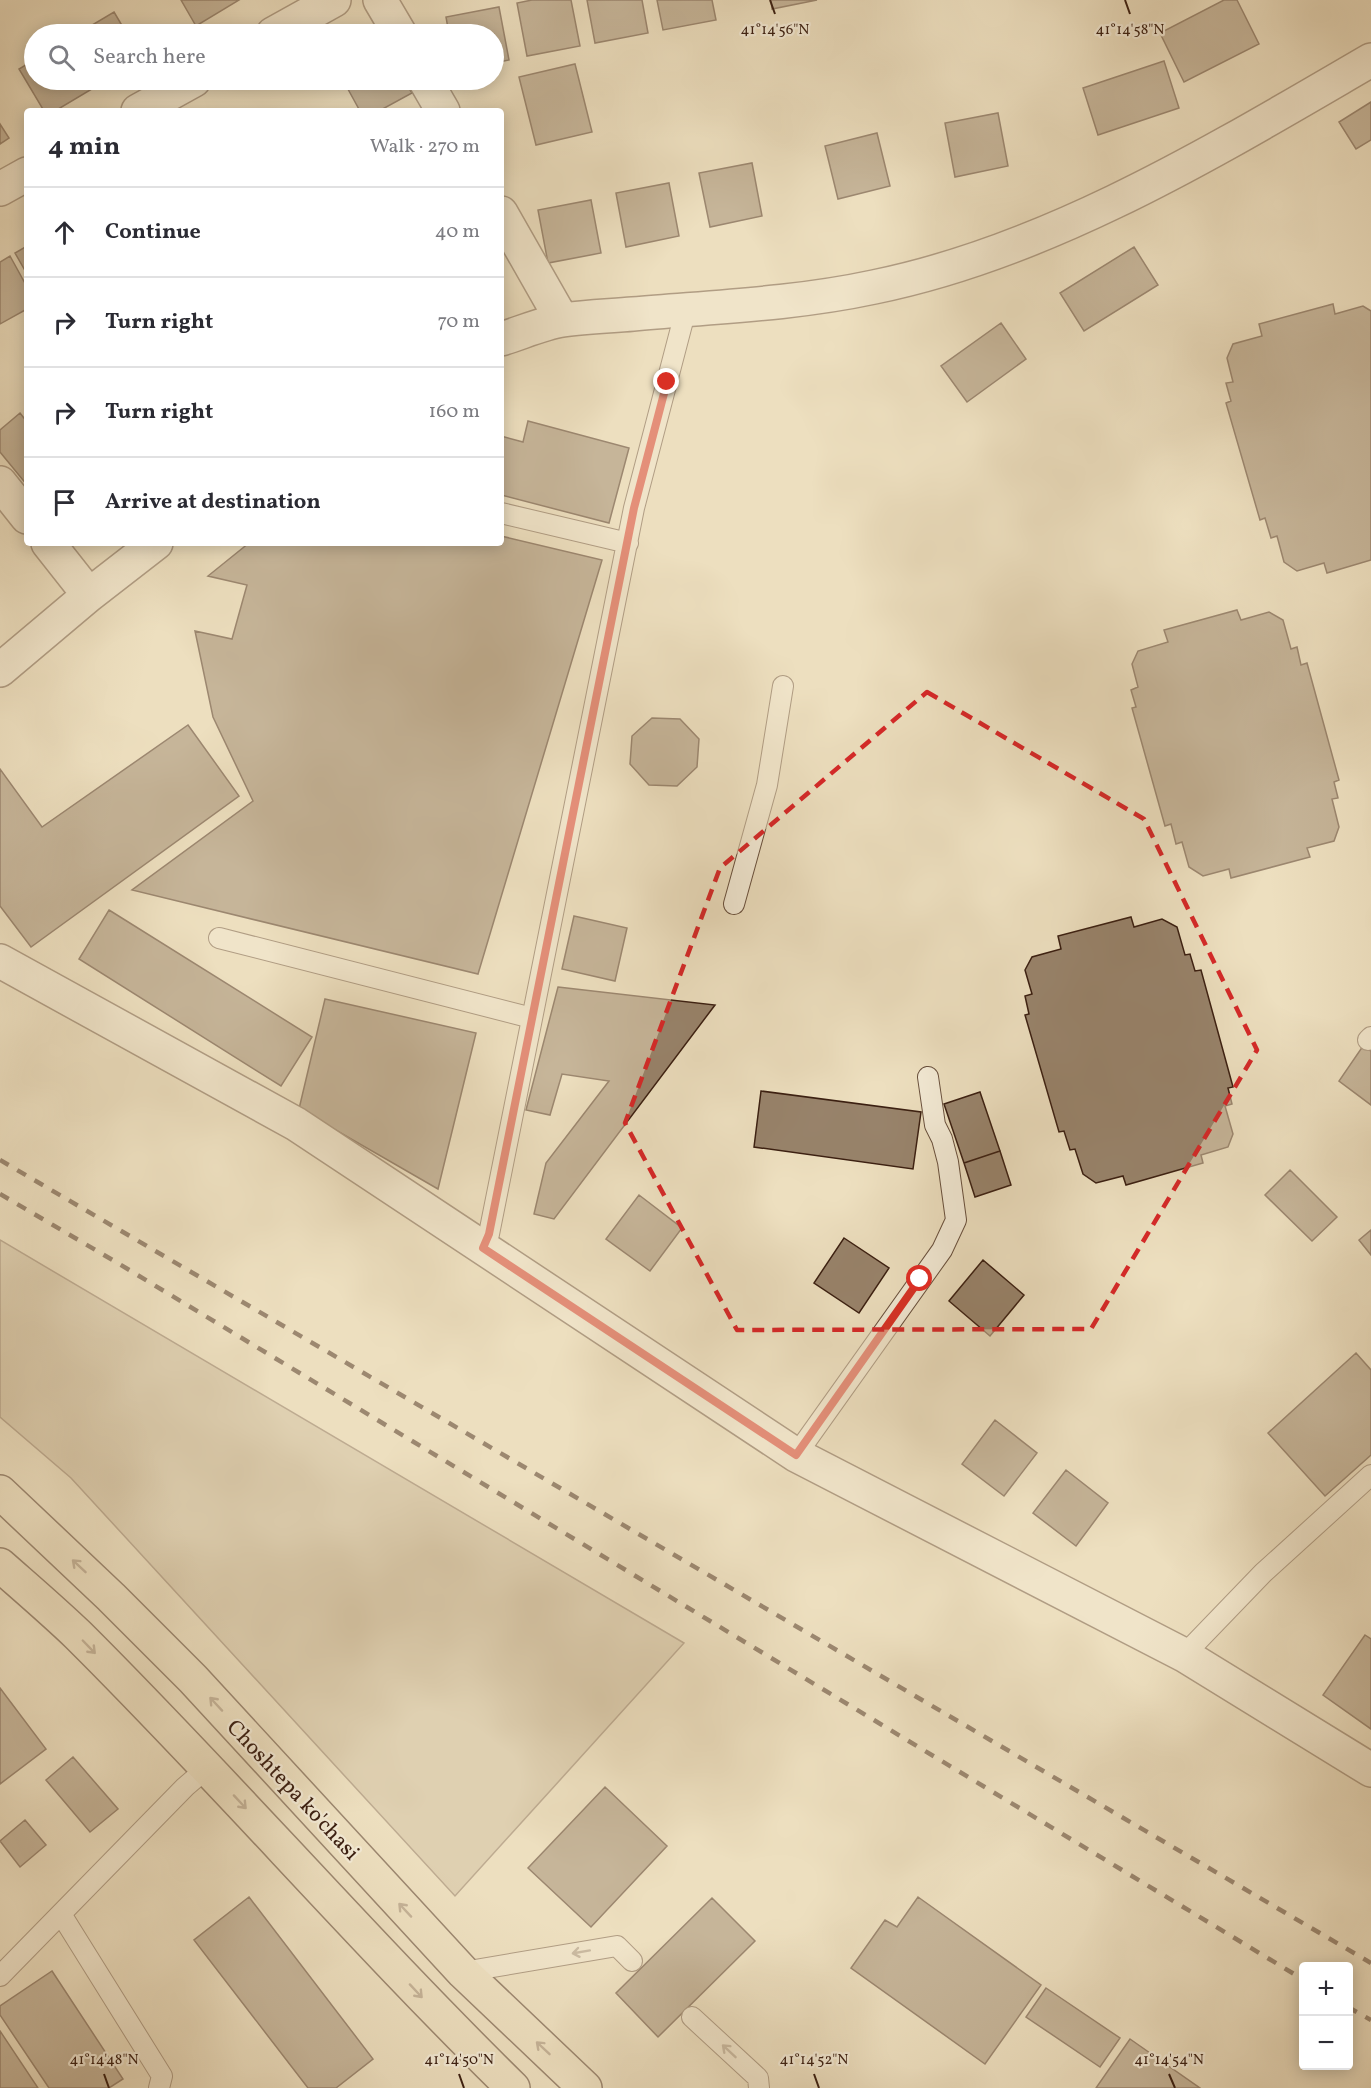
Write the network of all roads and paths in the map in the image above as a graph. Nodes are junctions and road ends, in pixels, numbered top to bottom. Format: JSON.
{"nodes":[{"id":1,"x":334,"y":0,"type":"edge"},
{"id":2,"x":380,"y":0,"type":"edge"},
{"id":3,"x":291,"y":24,"type":"edge"},
{"id":4,"x":394,"y":24,"type":"edge"},
{"id":5,"x":1371,"y":60,"type":"edge"},
{"id":6,"x":176,"y":90,"type":"edge"},
{"id":7,"x":431,"y":90,"type":"edge"},
{"id":8,"x":143,"y":108,"type":"edge"},
{"id":9,"x":441,"y":108,"type":"edge"},
{"id":10,"x":24,"y":176,"type":"edge"},
{"id":11,"x":0,"y":189,"type":"edge"},
{"id":12,"x":504,"y":218,"type":"edge"},
{"id":13,"x":686,"y":309,"type":"junction"},
{"id":14,"x":562,"y":320,"type":"junction"},
{"id":15,"x":504,"y":338,"type":"edge"},
{"id":16,"x":0,"y":483,"type":"edge"},
{"id":17,"x":24,"y":513,"type":"edge"},
{"id":18,"x":504,"y":514,"type":"edge"},
{"id":19,"x":628,"y":543,"type":"junction"},
{"id":20,"x":50,"y":546,"type":"edge"},
{"id":21,"x":152,"y":546,"type":"edge"},
{"id":22,"x":89,"y":594,"type":"junction"},
{"id":23,"x":0,"y":670,"type":"edge"},
{"id":24,"x":783,"y":686,"type":"dead end"},
{"id":25,"x":734,"y":904,"type":"dead end"},
{"id":26,"x":219,"y":938,"type":"dead end"},
{"id":27,"x":0,"y":962,"type":"edge"},
{"id":28,"x":532,"y":1018,"type":"junction"},
{"id":29,"x":928,"y":1077,"type":"dead end"},
{"id":30,"x":483,"y":1248,"type":"junction"},
{"id":31,"x":796,"y":1455,"type":"junction"},
{"id":32,"x":1371,"y":1475,"type":"edge"},
{"id":33,"x":0,"y":1492,"type":"edge"},
{"id":34,"x":0,"y":1565,"type":"edge"},
{"id":35,"x":1184,"y":1655,"type":"junction"},
{"id":36,"x":207,"y":1768,"type":"junction"},
{"id":37,"x":1371,"y":1770,"type":"edge"},
{"id":38,"x":61,"y":1914,"type":"junction"},
{"id":39,"x":632,"y":1961,"type":"dead end"},
{"id":40,"x":463,"y":1972,"type":"junction"},
{"id":41,"x":0,"y":1976,"type":"edge"},
{"id":42,"x":692,"y":2017,"type":"dead end"},
{"id":43,"x":159,"y":2088,"type":"edge"},
{"id":44,"x":513,"y":2088,"type":"edge"},
{"id":45,"x":585,"y":2088,"type":"edge"},
{"id":46,"x":759,"y":2088,"type":"edge"}],
"edges":[{"from":1,"to":3,"type":"street"},
{"from":2,"to":4,"type":"street"},
{"from":5,"to":13,"type":"street"},
{"from":6,"to":8,"type":"street"},
{"from":7,"to":9,"type":"street"},
{"from":10,"to":11,"type":"street"},
{"from":12,"to":14,"type":"street"},
{"from":13,"to":14,"type":"street"},
{"from":13,"to":19,"type":"lane"},
{"from":14,"to":15,"type":"street"},
{"from":16,"to":17,"type":"street"},
{"from":18,"to":19,"type":"lane"},
{"from":19,"to":28,"type":"lane"},
{"from":20,"to":22,"type":"street"},
{"from":21,"to":22,"type":"street"},
{"from":22,"to":23,"type":"street"},
{"from":24,"to":25,"type":"lane"},
{"from":26,"to":28,"type":"lane"},
{"from":27,"to":30,"type":"street"},
{"from":28,"to":30,"type":"lane"},
{"from":29,"to":31,"type":"lane"},
{"from":30,"to":31,"type":"street"},
{"from":31,"to":35,"type":"street"},
{"from":32,"to":35,"type":"lane"},
{"from":40,"to":33,"type":"main road","name":"Choshtepa ko'chasi","one_way":true},
{"from":34,"to":36,"type":"main road","one_way":true},
{"from":35,"to":37,"type":"street"},
{"from":36,"to":38,"type":"lane"},
{"from":36,"to":44,"type":"main road","one_way":true},
{"from":38,"to":41,"type":"lane"},
{"from":38,"to":43,"type":"lane"},
{"from":39,"to":40,"type":"lane","one_way":true},
{"from":45,"to":40,"type":"main road","name":"Choshtepa ko'chasi","one_way":true},
{"from":46,"to":42,"type":"lane","one_way":true}]}
